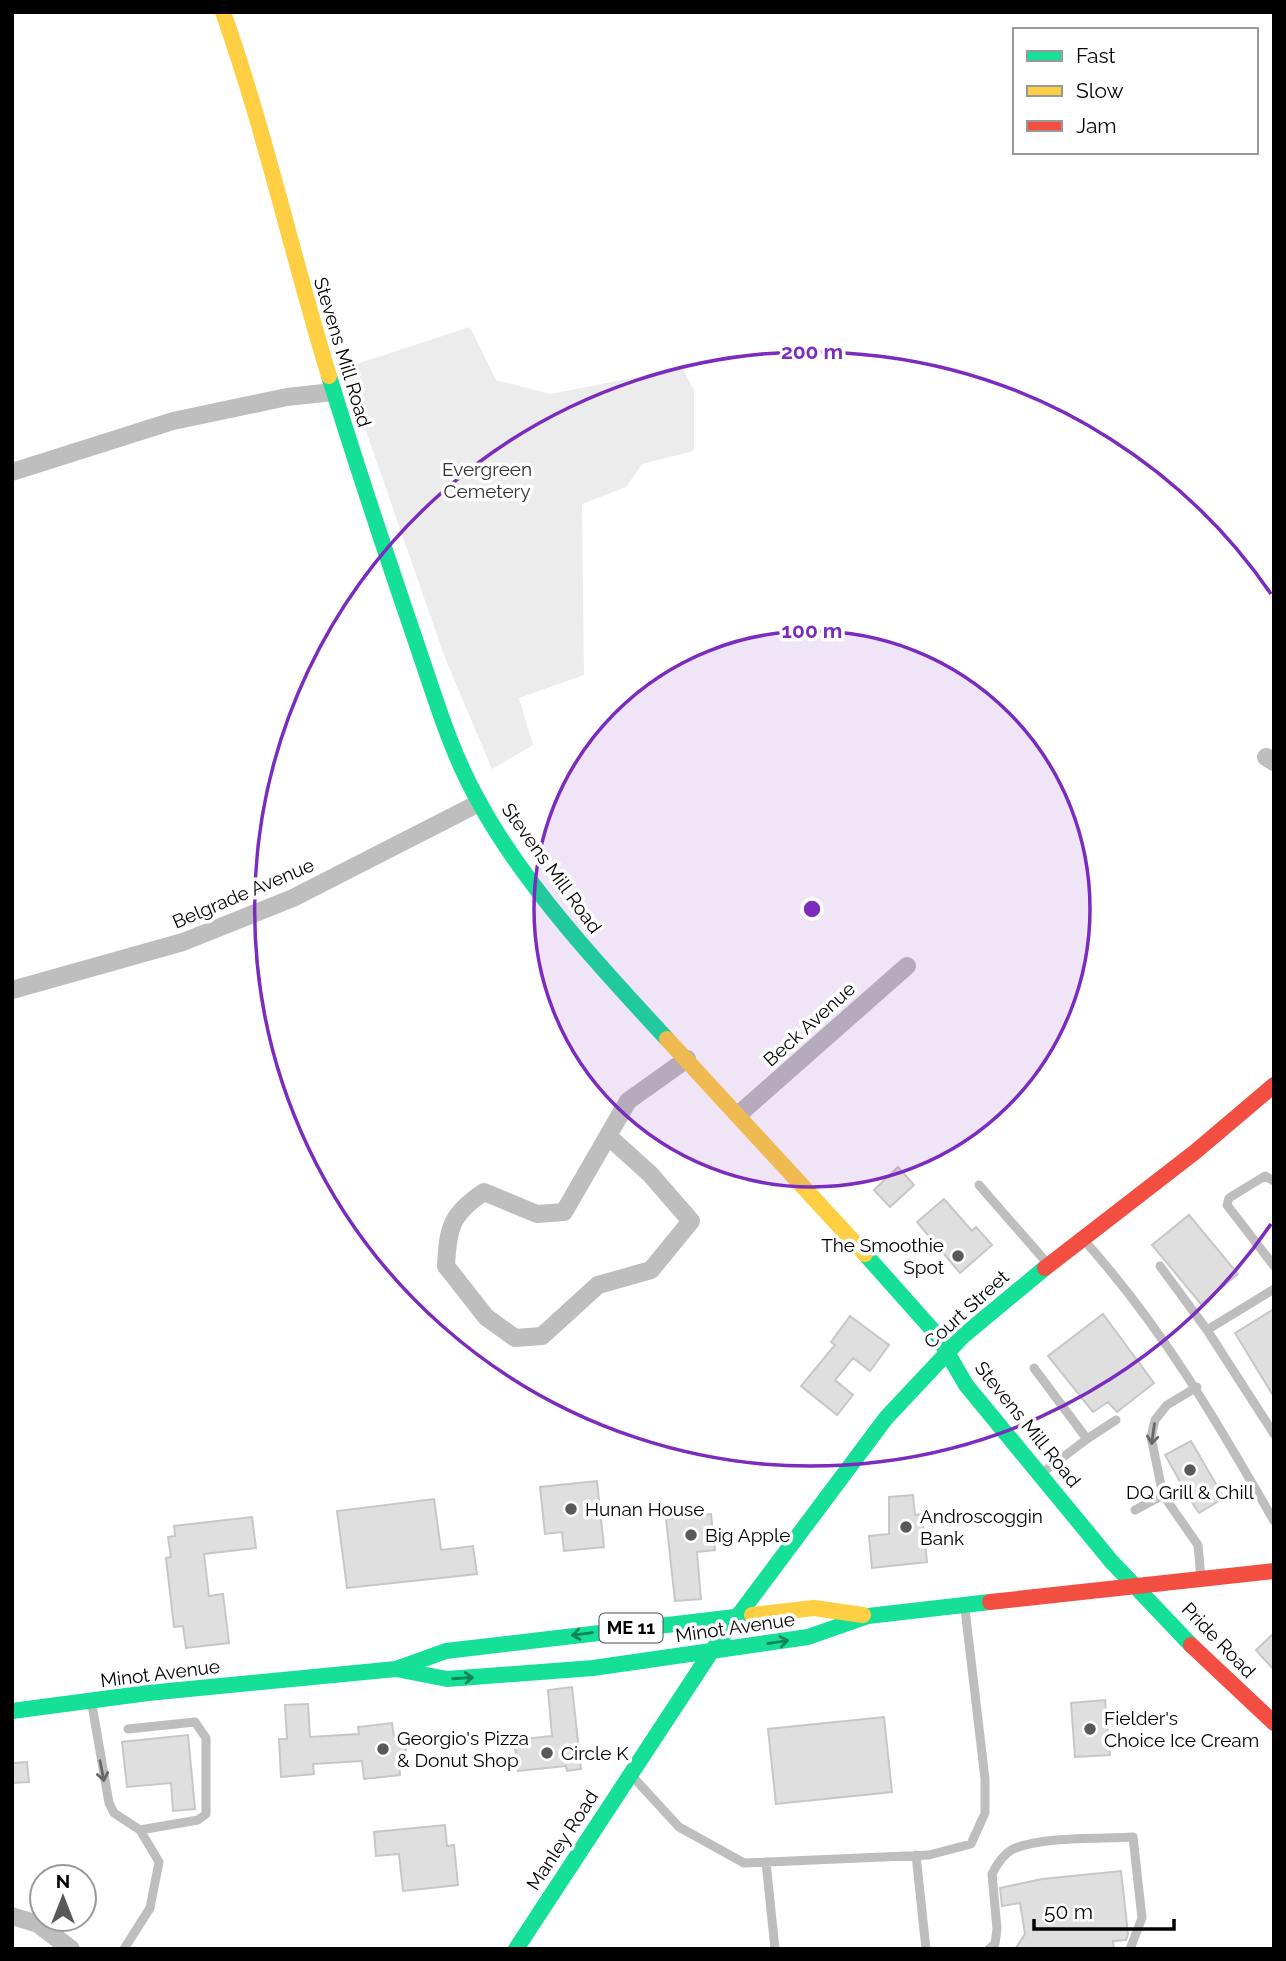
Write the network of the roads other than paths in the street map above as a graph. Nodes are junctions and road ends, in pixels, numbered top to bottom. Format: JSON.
{"nodes":[{"id":1,"x":223,"y":12,"type":"edge"},
{"id":2,"x":333,"y":393,"type":"junction"},
{"id":3,"x":12,"y":472,"type":"edge"},
{"id":4,"x":479,"y":803,"type":"junction"},
{"id":5,"x":907,"y":966,"type":"dead end"},
{"id":6,"x":12,"y":990,"type":"edge"},
{"id":7,"x":687,"y":1059,"type":"junction"},
{"id":8,"x":1274,"y":1085,"type":"edge"},
{"id":9,"x":739,"y":1114,"type":"junction"},
{"id":10,"x":608,"y":1136,"type":"junction"},
{"id":11,"x":1274,"y":1181,"type":"edge"},
{"id":12,"x":979,"y":1185,"type":"dead end"},
{"id":13,"x":1083,"y":1239,"type":"junction"},
{"id":14,"x":1049,"y":1265,"type":"junction"},
{"id":15,"x":1160,"y":1266,"type":"dead end"},
{"id":16,"x":1274,"y":1266,"type":"edge"},
{"id":17,"x":1274,"y":1289,"type":"edge"},
{"id":18,"x":1207,"y":1329,"type":"junction"},
{"id":19,"x":947,"y":1353,"type":"junction"},
{"id":20,"x":1034,"y":1368,"type":"dead end"},
{"id":21,"x":1197,"y":1387,"type":"junction"},
{"id":22,"x":1116,"y":1420,"type":"dead end"},
{"id":23,"x":1274,"y":1434,"type":"edge"},
{"id":24,"x":1087,"y":1439,"type":"junction"},
{"id":25,"x":1041,"y":1474,"type":"junction"},
{"id":26,"x":1163,"y":1495,"type":"junction"},
{"id":27,"x":1135,"y":1510,"type":"dead end"},
{"id":28,"x":1274,"y":1521,"type":"edge"},
{"id":29,"x":1274,"y":1571,"type":"edge"},
{"id":30,"x":1201,"y":1578,"type":"junction"},
{"id":31,"x":1135,"y":1585,"type":"junction"},
{"id":32,"x":964,"y":1605,"type":"junction"},
{"id":33,"x":868,"y":1616,"type":"junction"},
{"id":34,"x":740,"y":1617,"type":"junction"},
{"id":35,"x":711,"y":1652,"type":"junction"},
{"id":36,"x":396,"y":1669,"type":"junction"},
{"id":37,"x":92,"y":1703,"type":"junction"},
{"id":38,"x":12,"y":1711,"type":"edge"},
{"id":39,"x":1274,"y":1723,"type":"edge"},
{"id":40,"x":128,"y":1729,"type":"dead end"},
{"id":41,"x":630,"y":1773,"type":"junction"},
{"id":42,"x":140,"y":1830,"type":"junction"},
{"id":43,"x":916,"y":1855,"type":"junction"},
{"id":44,"x":766,"y":1862,"type":"junction"},
{"id":45,"x":12,"y":1916,"type":"edge"},
{"id":46,"x":71,"y":1949,"type":"edge"},
{"id":47,"x":124,"y":1949,"type":"edge"},
{"id":48,"x":516,"y":1949,"type":"edge"},
{"id":49,"x":775,"y":1949,"type":"edge"},
{"id":50,"x":926,"y":1949,"type":"edge"},
{"id":51,"x":989,"y":1949,"type":"edge"},
{"id":52,"x":1130,"y":1949,"type":"edge"}],
"edges":[{"from":1,"to":2,"type":"main road","name":"Stevens Mill Road"},
{"from":2,"to":3,"type":"street"},
{"from":2,"to":4,"type":"main road","name":"Stevens Mill Road"},
{"from":4,"to":6,"type":"street","name":"Belgrade Avenue"},
{"from":4,"to":7,"type":"main road","name":"Stevens Mill Road"},
{"from":5,"to":9,"type":"street","name":"Beck Avenue"},
{"from":7,"to":9,"type":"main road","name":"Stevens Mill Road"},
{"from":7,"to":10,"type":"street"},
{"from":8,"to":13,"type":"main road","name":"Court Street"},
{"from":9,"to":19,"type":"main road","name":"Stevens Mill Road"},
{"from":10,"to":10,"type":"street"},
{"from":11,"to":16,"type":"lane"},
{"from":12,"to":14,"type":"lane"},
{"from":13,"to":14,"type":"main road","name":"Court Street"},
{"from":13,"to":21,"type":"lane"},
{"from":14,"to":19,"type":"main road","name":"Court Street"},
{"from":15,"to":18,"type":"lane"},
{"from":17,"to":18,"type":"lane"},
{"from":18,"to":23,"type":"lane"},
{"from":19,"to":25,"type":"main road","name":"Stevens Mill Road"},
{"from":19,"to":34,"type":"main road","name":"Court Street"},
{"from":20,"to":24,"type":"lane"},
{"from":21,"to":26,"type":"lane","one_way":true},
{"from":21,"to":28,"type":"lane"},
{"from":22,"to":24,"type":"lane"},
{"from":24,"to":25,"type":"lane"},
{"from":25,"to":31,"type":"main road","name":"Stevens Mill Road"},
{"from":26,"to":27,"type":"lane"},
{"from":26,"to":30,"type":"lane"},
{"from":29,"to":30,"type":"main road","name":"Minot Avenue","number":"ME 11"},
{"from":30,"to":31,"type":"main road","name":"Minot Avenue","number":"ME 11"},
{"from":31,"to":32,"type":"main road","name":"Minot Avenue","number":"ME 11"},
{"from":31,"to":39,"type":"main road","name":"Pride Road"},
{"from":32,"to":33,"type":"main road","name":"Minot Avenue","number":"ME 11"},
{"from":32,"to":43,"type":"lane"},
{"from":33,"to":34,"type":"main road","name":"Minot Avenue","number":"ME 11"},
{"from":35,"to":33,"type":"main road","name":"Minot Avenue","number":"ME 11","one_way":true},
{"from":34,"to":35,"type":"main road","name":"Manley Road"},
{"from":34,"to":36,"type":"main road","name":"Minot Avenue","number":"ME 11","one_way":true},
{"from":36,"to":35,"type":"main road","name":"Minot Avenue","number":"ME 11","one_way":true},
{"from":35,"to":41,"type":"main road","name":"Manley Road"},
{"from":36,"to":37,"type":"main road","name":"Minot Avenue","number":"ME 11"},
{"from":37,"to":38,"type":"main road","name":"Minot Avenue","number":"ME 11"},
{"from":37,"to":42,"type":"lane","one_way":true},
{"from":40,"to":42,"type":"lane"},
{"from":41,"to":44,"type":"lane"},
{"from":41,"to":48,"type":"main road","name":"Manley Road"},
{"from":42,"to":47,"type":"lane"},
{"from":43,"to":44,"type":"lane"},
{"from":43,"to":50,"type":"lane"},
{"from":44,"to":49,"type":"lane"},
{"from":45,"to":46,"type":"street"},
{"from":51,"to":52,"type":"lane"}]}
